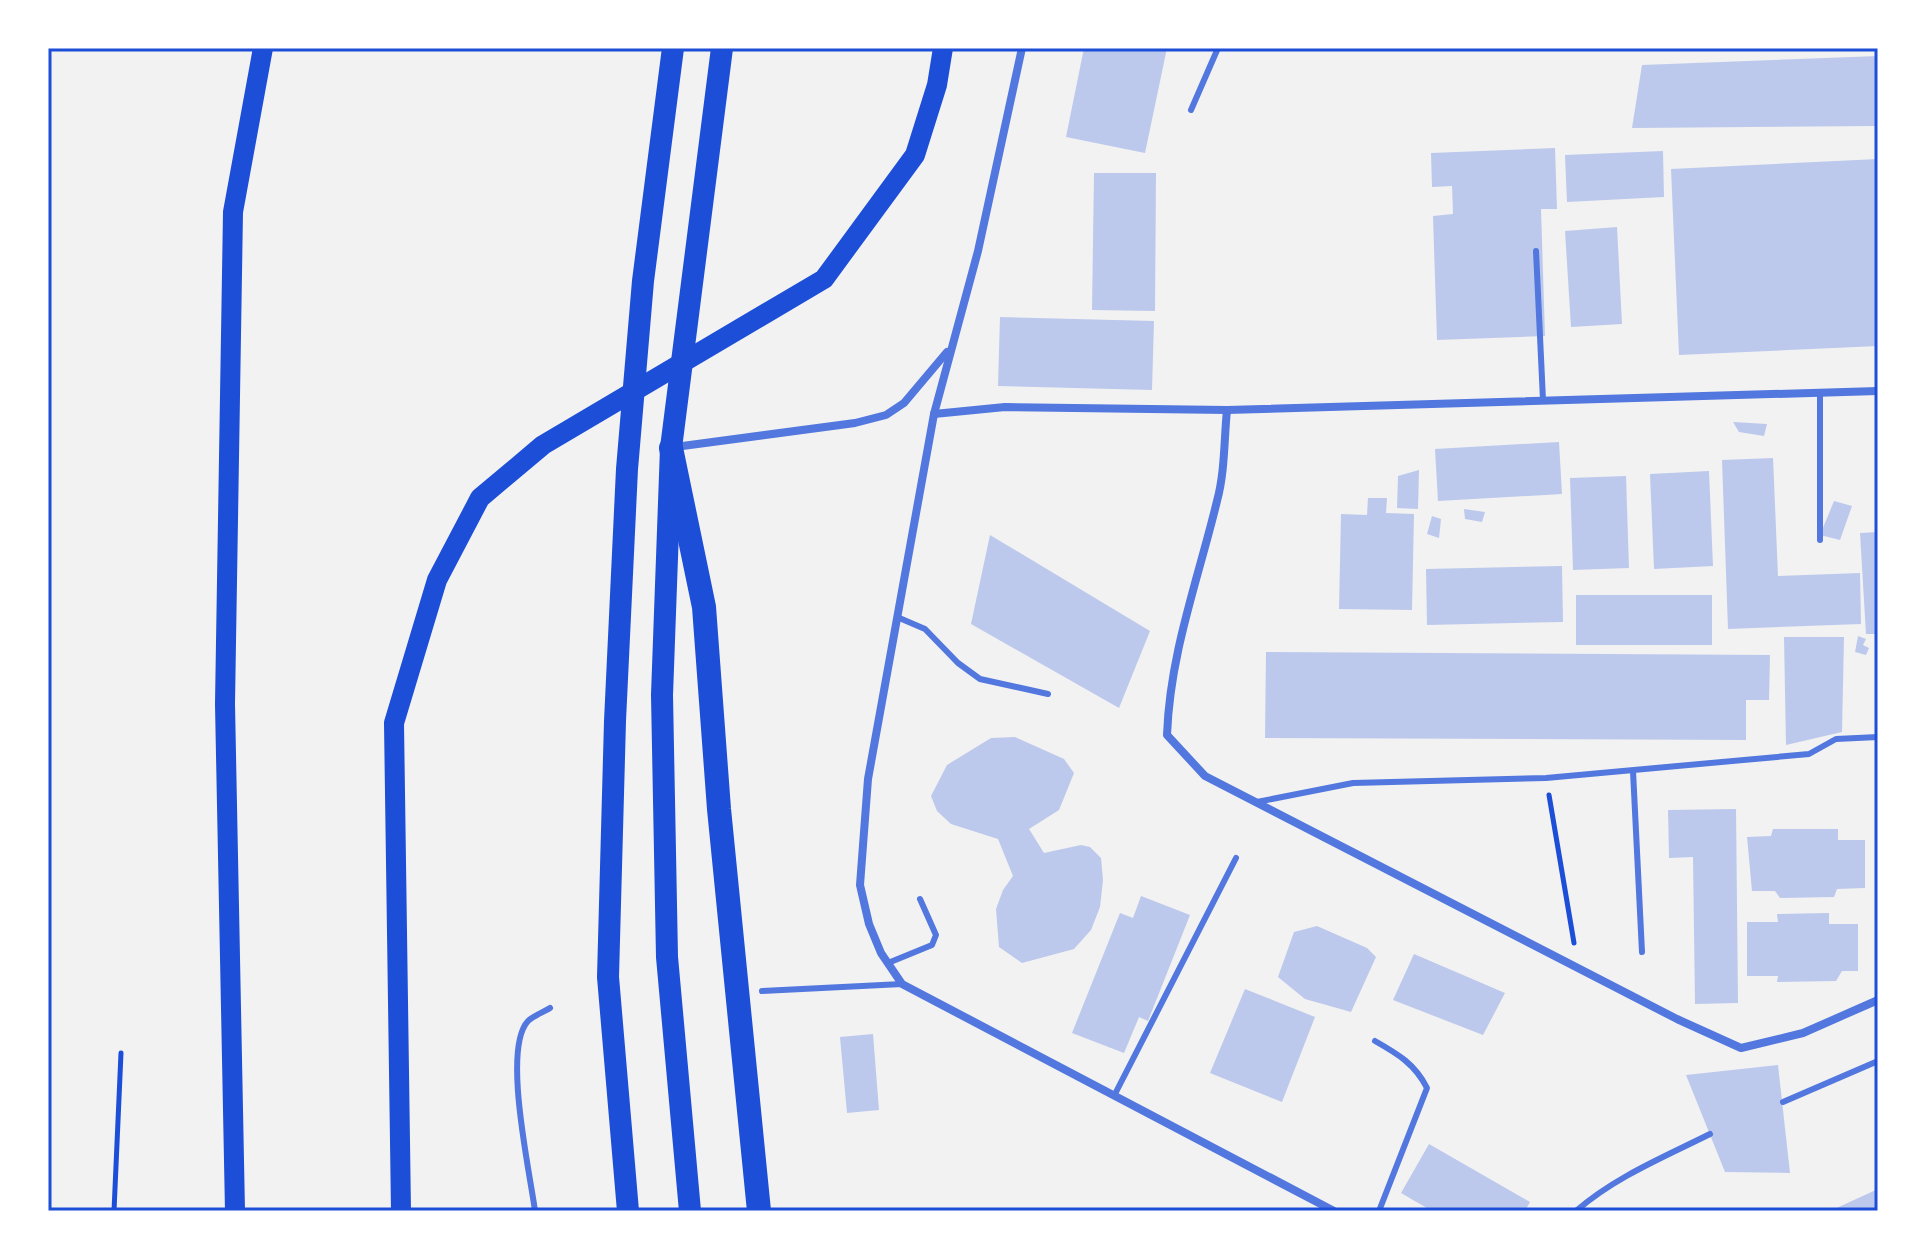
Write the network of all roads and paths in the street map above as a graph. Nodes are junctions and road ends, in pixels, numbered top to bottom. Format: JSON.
{"nodes":[{"id":1,"x":263,"y":48,"type":"edge"},
{"id":2,"x":673,"y":48,"type":"edge"},
{"id":3,"x":722,"y":48,"type":"edge"},
{"id":4,"x":943,"y":48,"type":"edge"},
{"id":5,"x":1022,"y":48,"type":"edge"},
{"id":6,"x":1218,"y":48,"type":"edge"},
{"id":7,"x":1191,"y":110,"type":"dead end"},
{"id":8,"x":1536,"y":251,"type":"dead end"},
{"id":9,"x":950,"y":348,"type":"junction"},
{"id":10,"x":1878,"y":391,"type":"edge"},
{"id":11,"x":1820,"y":392,"type":"junction"},
{"id":12,"x":1543,"y":400,"type":"junction"},
{"id":13,"x":1227,"y":410,"type":"junction"},
{"id":14,"x":934,"y":414,"type":"junction"},
{"id":15,"x":671,"y":448,"type":"junction"},
{"id":16,"x":1820,"y":540,"type":"dead end"},
{"id":17,"x":897,"y":617,"type":"junction"},
{"id":18,"x":1048,"y":694,"type":"dead end"},
{"id":19,"x":1878,"y":737,"type":"edge"},
{"id":20,"x":1633,"y":771,"type":"junction"},
{"id":21,"x":1546,"y":778,"type":"junction"},
{"id":22,"x":1253,"y":802,"type":"junction"},
{"id":23,"x":1236,"y":858,"type":"dead end"},
{"id":24,"x":920,"y":899,"type":"dead end"},
{"id":25,"x":1642,"y":952,"type":"dead end"},
{"id":26,"x":888,"y":963,"type":"junction"},
{"id":27,"x":1578,"y":968,"type":"junction"},
{"id":28,"x":902,"y":984,"type":"junction"},
{"id":29,"x":762,"y":991,"type":"dead end"},
{"id":30,"x":1878,"y":1000,"type":"edge"},
{"id":31,"x":550,"y":1008,"type":"dead end"},
{"id":32,"x":1375,"y":1041,"type":"dead end"},
{"id":33,"x":121,"y":1053,"type":"dead end"},
{"id":34,"x":1878,"y":1061,"type":"edge"},
{"id":35,"x":1115,"y":1094,"type":"junction"},
{"id":36,"x":1783,"y":1102,"type":"dead end"},
{"id":37,"x":1710,"y":1134,"type":"dead end"},
{"id":38,"x":114,"y":1211,"type":"edge"},
{"id":39,"x":235,"y":1211,"type":"edge"},
{"id":40,"x":401,"y":1211,"type":"edge"},
{"id":41,"x":535,"y":1211,"type":"edge"},
{"id":42,"x":628,"y":1211,"type":"edge"},
{"id":43,"x":690,"y":1211,"type":"edge"},
{"id":44,"x":759,"y":1211,"type":"edge"},
{"id":45,"x":1334,"y":1211,"type":"edge"},
{"id":46,"x":1379,"y":1211,"type":"edge"},
{"id":47,"x":1576,"y":1211,"type":"edge"}],
"edges":[{"from":1,"to":39,"type":"main road"},
{"from":2,"to":42,"type":"highway"},
{"from":3,"to":15,"type":"highway"},
{"from":4,"to":40,"type":"main road"},
{"from":5,"to":9,"type":"street"},
{"from":6,"to":7,"type":"lane"},
{"from":8,"to":12,"type":"lane"},
{"from":9,"to":14,"type":"street"},
{"from":9,"to":15,"type":"street"},
{"from":10,"to":11,"type":"street"},
{"from":11,"to":12,"type":"street"},
{"from":11,"to":16,"type":"lane"},
{"from":12,"to":13,"type":"street"},
{"from":13,"to":14,"type":"street"},
{"from":13,"to":22,"type":"street"},
{"from":14,"to":17,"type":"street"},
{"from":15,"to":43,"type":"highway"},
{"from":15,"to":44,"type":"highway"},
{"from":17,"to":18,"type":"lane"},
{"from":17,"to":26,"type":"street"},
{"from":19,"to":20,"type":"lane"},
{"from":20,"to":21,"type":"lane"},
{"from":20,"to":25,"type":"lane"},
{"from":21,"to":22,"type":"lane"},
{"from":21,"to":27,"type":"path"},
{"from":22,"to":27,"type":"street"},
{"from":23,"to":35,"type":"lane"},
{"from":24,"to":26,"type":"lane"},
{"from":26,"to":28,"type":"street"},
{"from":27,"to":30,"type":"street"},
{"from":28,"to":29,"type":"lane"},
{"from":28,"to":35,"type":"street"},
{"from":31,"to":41,"type":"lane"},
{"from":32,"to":46,"type":"lane"},
{"from":33,"to":38,"type":"path"},
{"from":34,"to":36,"type":"lane"},
{"from":35,"to":45,"type":"street"},
{"from":37,"to":47,"type":"lane"}]}
